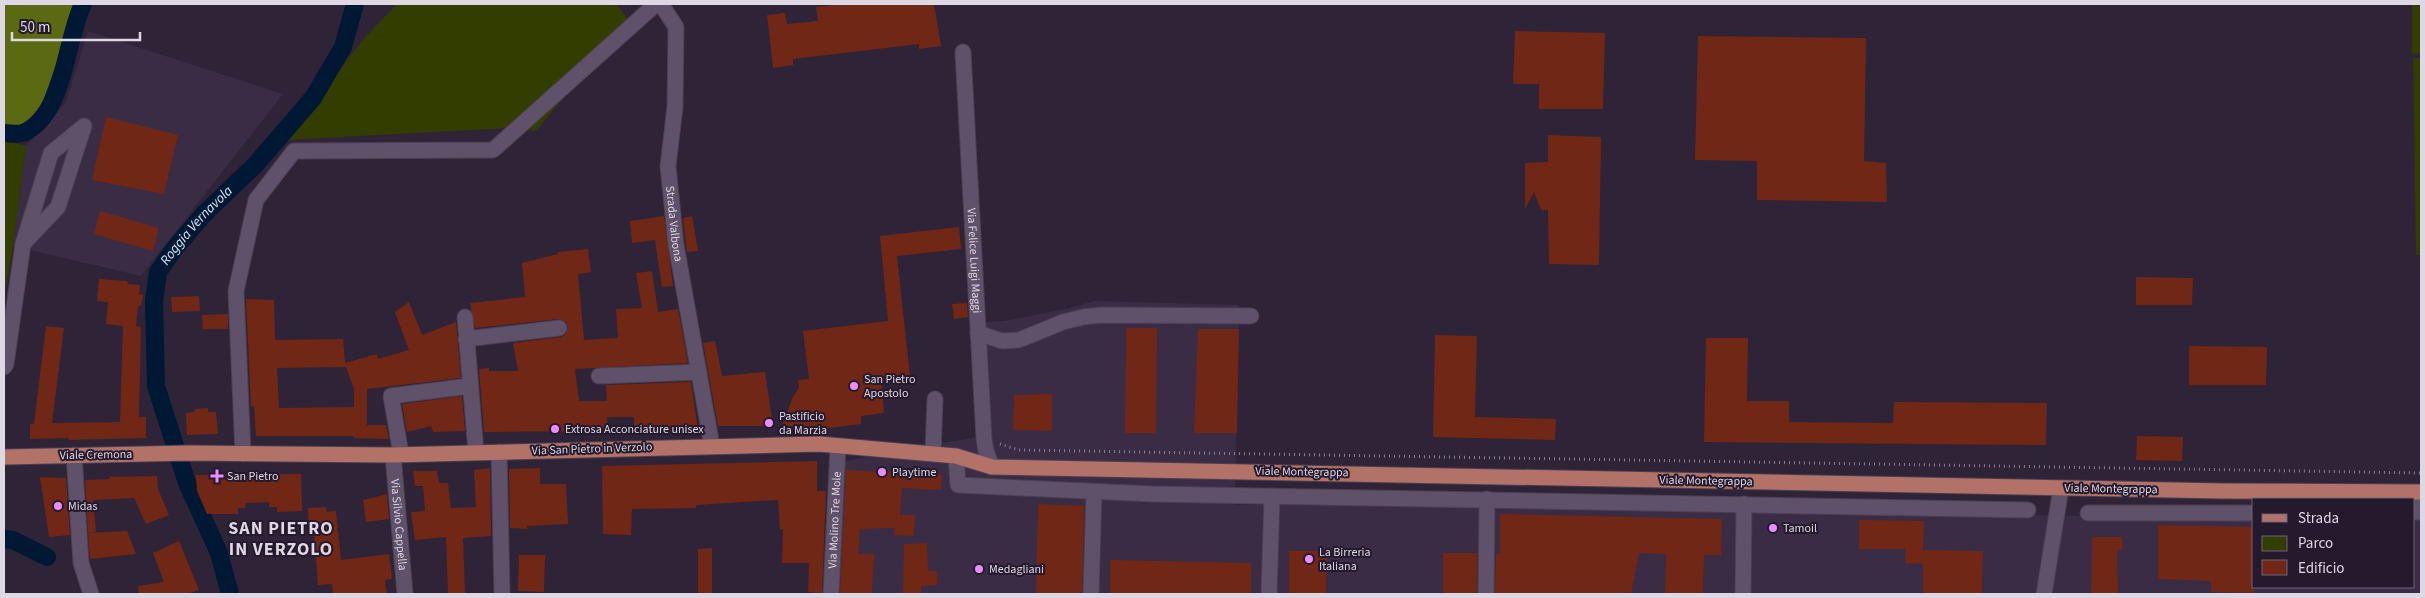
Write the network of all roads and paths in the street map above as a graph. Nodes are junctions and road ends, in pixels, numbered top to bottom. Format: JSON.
{"nodes":[{"id":1,"x":656,"y":4,"type":"edge"},
{"id":2,"x":660,"y":4,"type":"edge"},
{"id":3,"x":963,"y":52,"type":"dead end"},
{"id":4,"x":23,"y":244,"type":"junction"},
{"id":5,"x":1251,"y":316,"type":"dead end"},
{"id":6,"x":464,"y":317,"type":"dead end"},
{"id":7,"x":559,"y":328,"type":"dead end"},
{"id":8,"x":978,"y":333,"type":"junction"},
{"id":9,"x":466,"y":340,"type":"junction"},
{"id":10,"x":4,"y":367,"type":"edge"},
{"id":11,"x":699,"y":372,"type":"junction"},
{"id":12,"x":599,"y":376,"type":"dead end"},
{"id":13,"x":470,"y":386,"type":"junction"},
{"id":14,"x":935,"y":399,"type":"dead end"},
{"id":15,"x":984,"y":439,"type":"junction"},
{"id":16,"x":712,"y":446,"type":"junction"},
{"id":17,"x":838,"y":446,"type":"junction"},
{"id":18,"x":476,"y":452,"type":"junction"},
{"id":19,"x":499,"y":452,"type":"junction"},
{"id":20,"x":189,"y":453,"type":"joint"},
{"id":21,"x":243,"y":454,"type":"junction"},
{"id":22,"x":933,"y":454,"type":"junction"},
{"id":23,"x":74,"y":455,"type":"junction"},
{"id":24,"x":397,"y":455,"type":"junction"},
{"id":25,"x":956,"y":456,"type":"junction"},
{"id":26,"x":4,"y":457,"type":"edge"},
{"id":27,"x":992,"y":467,"type":"junction"},
{"id":28,"x":2421,"y":473,"type":"edge"},
{"id":29,"x":1651,"y":480,"type":"junction"},
{"id":30,"x":2061,"y":488,"type":"junction"},
{"id":31,"x":2154,"y":490,"type":"junction"},
{"id":32,"x":1094,"y":492,"type":"junction"},
{"id":33,"x":2421,"y":492,"type":"edge"},
{"id":34,"x":1272,"y":496,"type":"junction"},
{"id":35,"x":1487,"y":499,"type":"junction"},
{"id":36,"x":2421,"y":501,"type":"edge"},
{"id":37,"x":1650,"y":502,"type":"junction"},
{"id":38,"x":1744,"y":504,"type":"junction"},
{"id":39,"x":2028,"y":510,"type":"dead end"},
{"id":40,"x":2252,"y":512,"type":"edge"},
{"id":41,"x":2415,"y":512,"type":"edge"},
{"id":42,"x":2088,"y":513,"type":"dead end"},
{"id":43,"x":2152,"y":513,"type":"junction"},
{"id":44,"x":502,"y":592,"type":"dead end"},
{"id":45,"x":91,"y":594,"type":"edge"},
{"id":46,"x":405,"y":594,"type":"edge"},
{"id":47,"x":831,"y":594,"type":"edge"},
{"id":48,"x":1091,"y":594,"type":"edge"},
{"id":49,"x":1269,"y":594,"type":"edge"},
{"id":50,"x":1486,"y":594,"type":"edge"},
{"id":51,"x":1742,"y":594,"type":"edge"},
{"id":52,"x":2044,"y":594,"type":"edge"}],
"edges":[{"from":1,"to":21,"type":"street"},
{"from":2,"to":11,"type":"street","name":"Strada Valbona"},
{"from":3,"to":8,"type":"street","name":"Via Felice Luigi Maggi"},
{"from":4,"to":4,"type":"street"},
{"from":4,"to":10,"type":"street"},
{"from":5,"to":8,"type":"street"},
{"from":6,"to":9,"type":"street"},
{"from":7,"to":9,"type":"street"},
{"from":8,"to":15,"type":"street","name":"Via Felice Luigi Maggi"},
{"from":9,"to":13,"type":"street"},
{"from":11,"to":12,"type":"street"},
{"from":11,"to":16,"type":"street","name":"Strada Valbona"},
{"from":13,"to":18,"type":"street"},
{"from":13,"to":24,"type":"street","name":"Via Silvio Cappella"},
{"from":14,"to":22,"type":"street"},
{"from":15,"to":27,"type":"street","name":"Via Felice Luigi Maggi"},
{"from":15,"to":28,"type":"path"},
{"from":16,"to":17,"type":"main road","name":"Via San Pietro in Verzolo"},
{"from":16,"to":19,"type":"main road","name":"Via San Pietro in Verzolo"},
{"from":17,"to":22,"type":"main road","name":"Via San Pietro in Verzolo"},
{"from":17,"to":47,"type":"street","name":"Via Molino Tre Mole"},
{"from":18,"to":19,"type":"main road","name":"Via San Pietro in Verzolo"},
{"from":18,"to":24,"type":"main road","name":"Via San Pietro in Verzolo"},
{"from":19,"to":44,"type":"street"},
{"from":20,"to":21,"type":"main road","name":"Via San Pietro in Verzolo"},
{"from":20,"to":23,"type":"main road","name":"Viale Cremona"},
{"from":21,"to":24,"type":"main road","name":"Via San Pietro in Verzolo"},
{"from":22,"to":25,"type":"main road","name":"Via San Pietro in Verzolo"},
{"from":23,"to":26,"type":"main road","name":"Viale Cremona"},
{"from":23,"to":45,"type":"street"},
{"from":24,"to":46,"type":"street","name":"Via Silvio Cappella"},
{"from":25,"to":27,"type":"main road","name":"Via San Pietro in Verzolo"},
{"from":25,"to":32,"type":"street"},
{"from":27,"to":29,"type":"main road","name":"Viale Montegrappa"},
{"from":29,"to":30,"type":"main road","name":"Viale Montegrappa"},
{"from":29,"to":37,"type":"street"},
{"from":30,"to":31,"type":"main road","name":"Viale Montegrappa"},
{"from":30,"to":52,"type":"street"},
{"from":31,"to":33,"type":"main road","name":"Viale Montegrappa"},
{"from":31,"to":43,"type":"street"},
{"from":32,"to":34,"type":"street"},
{"from":32,"to":48,"type":"street"},
{"from":34,"to":35,"type":"street"},
{"from":34,"to":49,"type":"street","name":"Viale Montegrappa"},
{"from":35,"to":37,"type":"street"},
{"from":35,"to":50,"type":"street"},
{"from":36,"to":41,"type":"street"},
{"from":37,"to":38,"type":"street"},
{"from":38,"to":39,"type":"street"},
{"from":38,"to":51,"type":"street","name":"Viale Montegrappa"},
{"from":40,"to":43,"type":"street"},
{"from":42,"to":43,"type":"street"}]}
